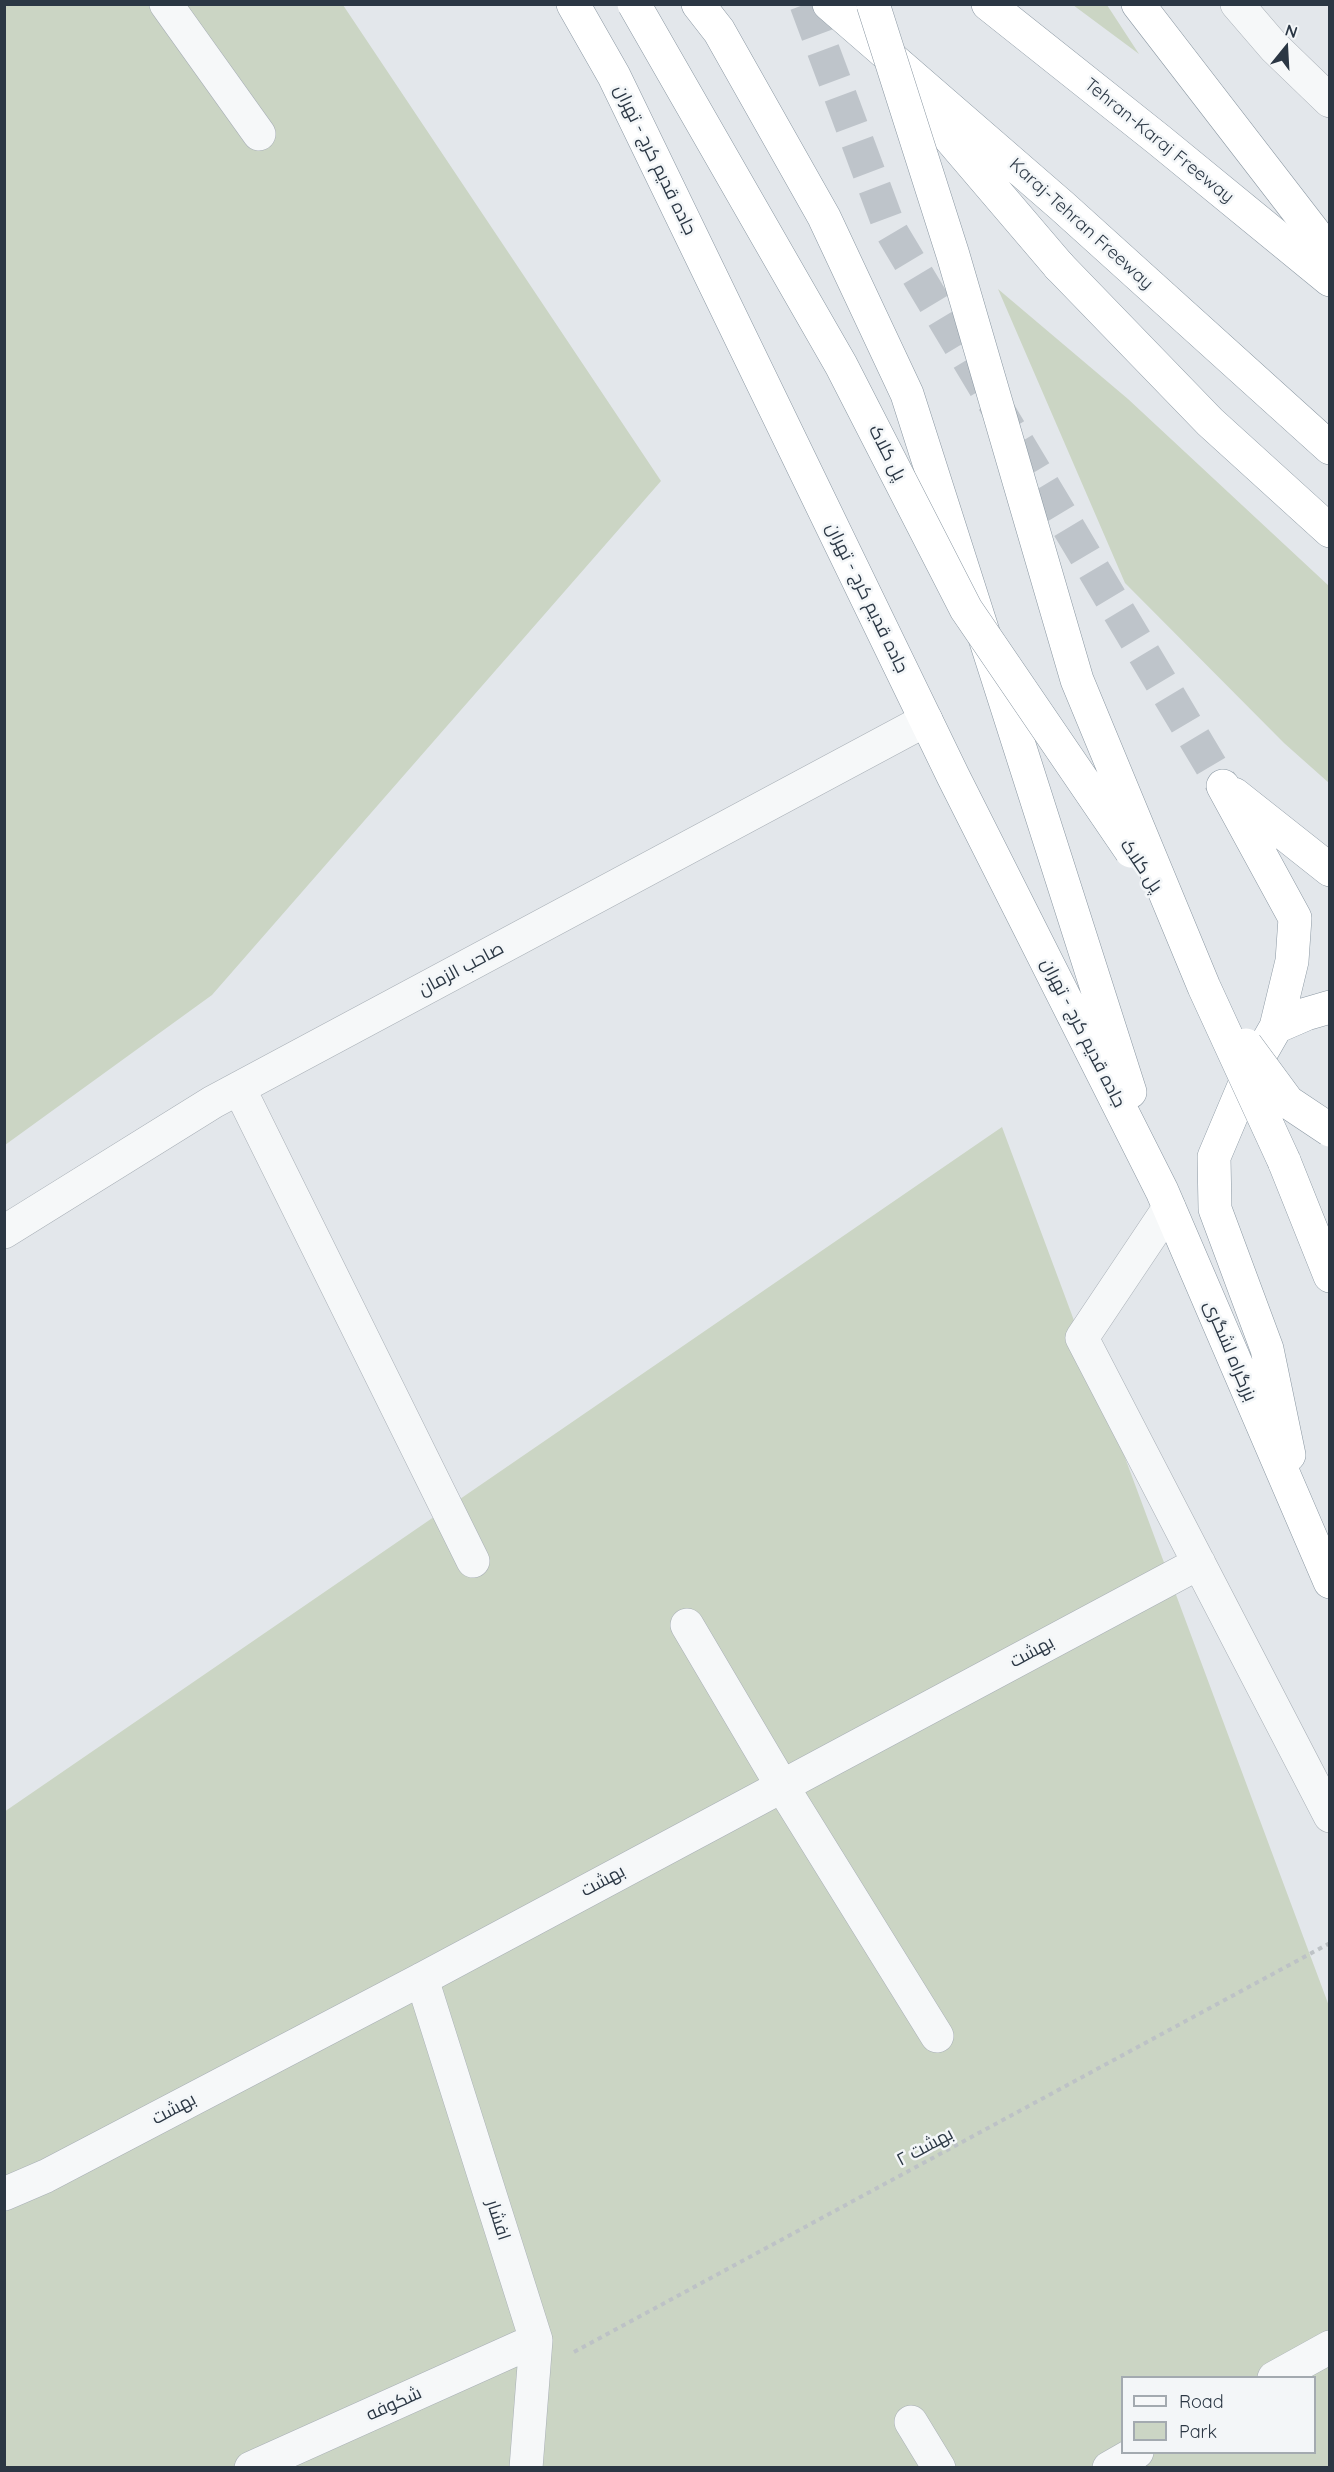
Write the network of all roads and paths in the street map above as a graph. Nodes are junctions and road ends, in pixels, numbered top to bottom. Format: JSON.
{"nodes":[{"id":1,"x":166,"y":4,"type":"edge"},
{"id":2,"x":573,"y":4,"type":"edge"},
{"id":3,"x":634,"y":4,"type":"edge"},
{"id":4,"x":698,"y":4,"type":"edge"},
{"id":5,"x":988,"y":4,"type":"edge"},
{"id":6,"x":1137,"y":4,"type":"edge"},
{"id":7,"x":1237,"y":4,"type":"edge"},
{"id":8,"x":850,"y":9,"type":"edge"},
{"id":9,"x":1329,"y":101,"type":"edge"},
{"id":10,"x":259,"y":134,"type":"dead end"},
{"id":11,"x":1329,"y":253,"type":"edge"},
{"id":12,"x":1329,"y":280,"type":"edge"},
{"id":13,"x":1329,"y":448,"type":"edge"},
{"id":14,"x":1329,"y":531,"type":"edge"},
{"id":15,"x":926,"y":720,"type":"junction"},
{"id":16,"x":1329,"y":870,"type":"edge"},
{"id":17,"x":1169,"y":907,"type":"junction"},
{"id":18,"x":1204,"y":987,"type":"junction"},
{"id":19,"x":1329,"y":1007,"type":"edge"},
{"id":20,"x":1276,"y":1027,"type":"junction"},
{"id":21,"x":239,"y":1088,"type":"junction"},
{"id":22,"x":1329,"y":1130,"type":"edge"},
{"id":23,"x":1166,"y":1199,"type":"junction"},
{"id":24,"x":4,"y":1232,"type":"edge"},
{"id":25,"x":1329,"y":1276,"type":"edge"},
{"id":26,"x":1299,"y":1512,"type":"junction"},
{"id":27,"x":473,"y":1561,"type":"dead end"},
{"id":28,"x":1199,"y":1563,"type":"junction"},
{"id":29,"x":1329,"y":1582,"type":"edge"},
{"id":30,"x":687,"y":1624,"type":"dead end"},
{"id":31,"x":782,"y":1786,"type":"junction"},
{"id":32,"x":1327,"y":1805,"type":"edge"},
{"id":33,"x":1329,"y":1943,"type":"edge"},
{"id":34,"x":422,"y":1979,"type":"junction"},
{"id":35,"x":937,"y":2036,"type":"dead end"},
{"id":36,"x":4,"y":2194,"type":"edge"},
{"id":37,"x":536,"y":2340,"type":"junction"},
{"id":38,"x":1329,"y":2347,"type":"edge"},
{"id":39,"x":534,"y":2374,"type":"junction"},
{"id":40,"x":1278,"y":2376,"type":"edge"},
{"id":41,"x":911,"y":2422,"type":"dead end"},
{"id":42,"x":1134,"y":2454,"type":"edge"},
{"id":43,"x":251,"y":2468,"type":"edge"},
{"id":44,"x":526,"y":2468,"type":"edge"},
{"id":45,"x":939,"y":2468,"type":"edge"},
{"id":46,"x":1109,"y":2468,"type":"edge"}],
"edges":[{"from":1,"to":10,"type":"street"},
{"from":2,"to":15,"type":"highway","name":"جاده قدیم کرج - تهران"},
{"from":3,"to":17,"type":"highway","name":"پل کلاک","bridge":true},
{"from":4,"to":23,"type":"highway"},
{"from":5,"to":12,"type":"highway","name":"Tehran-Karaj Freeway"},
{"from":6,"to":11,"type":"highway"},
{"from":7,"to":9,"type":"street"},
{"from":8,"to":13,"type":"highway","name":"Karaj-Tehran Freeway"},
{"from":8,"to":14,"type":"highway"},
{"from":8,"to":17,"type":"highway","name":"پل کلاک","bridge":true},
{"from":15,"to":21,"type":"street","name":"صاحب الزمان"},
{"from":15,"to":23,"type":"highway","name":"جاده قدیم کرج - تهران"},
{"from":16,"to":20,"type":"highway"},
{"from":17,"to":18,"type":"highway","bridge":true},
{"from":18,"to":22,"type":"highway","bridge":true},
{"from":18,"to":25,"type":"highway","bridge":true},
{"from":19,"to":20,"type":"highway"},
{"from":20,"to":26,"type":"highway"},
{"from":21,"to":24,"type":"street","name":"صاحب الزمان"},
{"from":21,"to":27,"type":"street"},
{"from":23,"to":26,"type":"highway","name":"بزرگراه لشگری"},
{"from":23,"to":28,"type":"street"},
{"from":26,"to":29,"type":"highway"},
{"from":28,"to":31,"type":"street","name":"بهشت"},
{"from":28,"to":32,"type":"street"},
{"from":30,"to":31,"type":"street"},
{"from":31,"to":34,"type":"street","name":"بهشت"},
{"from":31,"to":35,"type":"street"},
{"from":33,"to":39,"type":"path","name":"بهشت ۲"},
{"from":34,"to":36,"type":"street","name":"بهشت"},
{"from":34,"to":37,"type":"street","name":"افشار"},
{"from":37,"to":39,"type":"street","name":"افشار"},
{"from":37,"to":43,"type":"street","name":"شکوفه"},
{"from":38,"to":40,"type":"street"},
{"from":39,"to":44,"type":"street","name":"افشار"},
{"from":41,"to":45,"type":"street"},
{"from":42,"to":46,"type":"street"}]}
